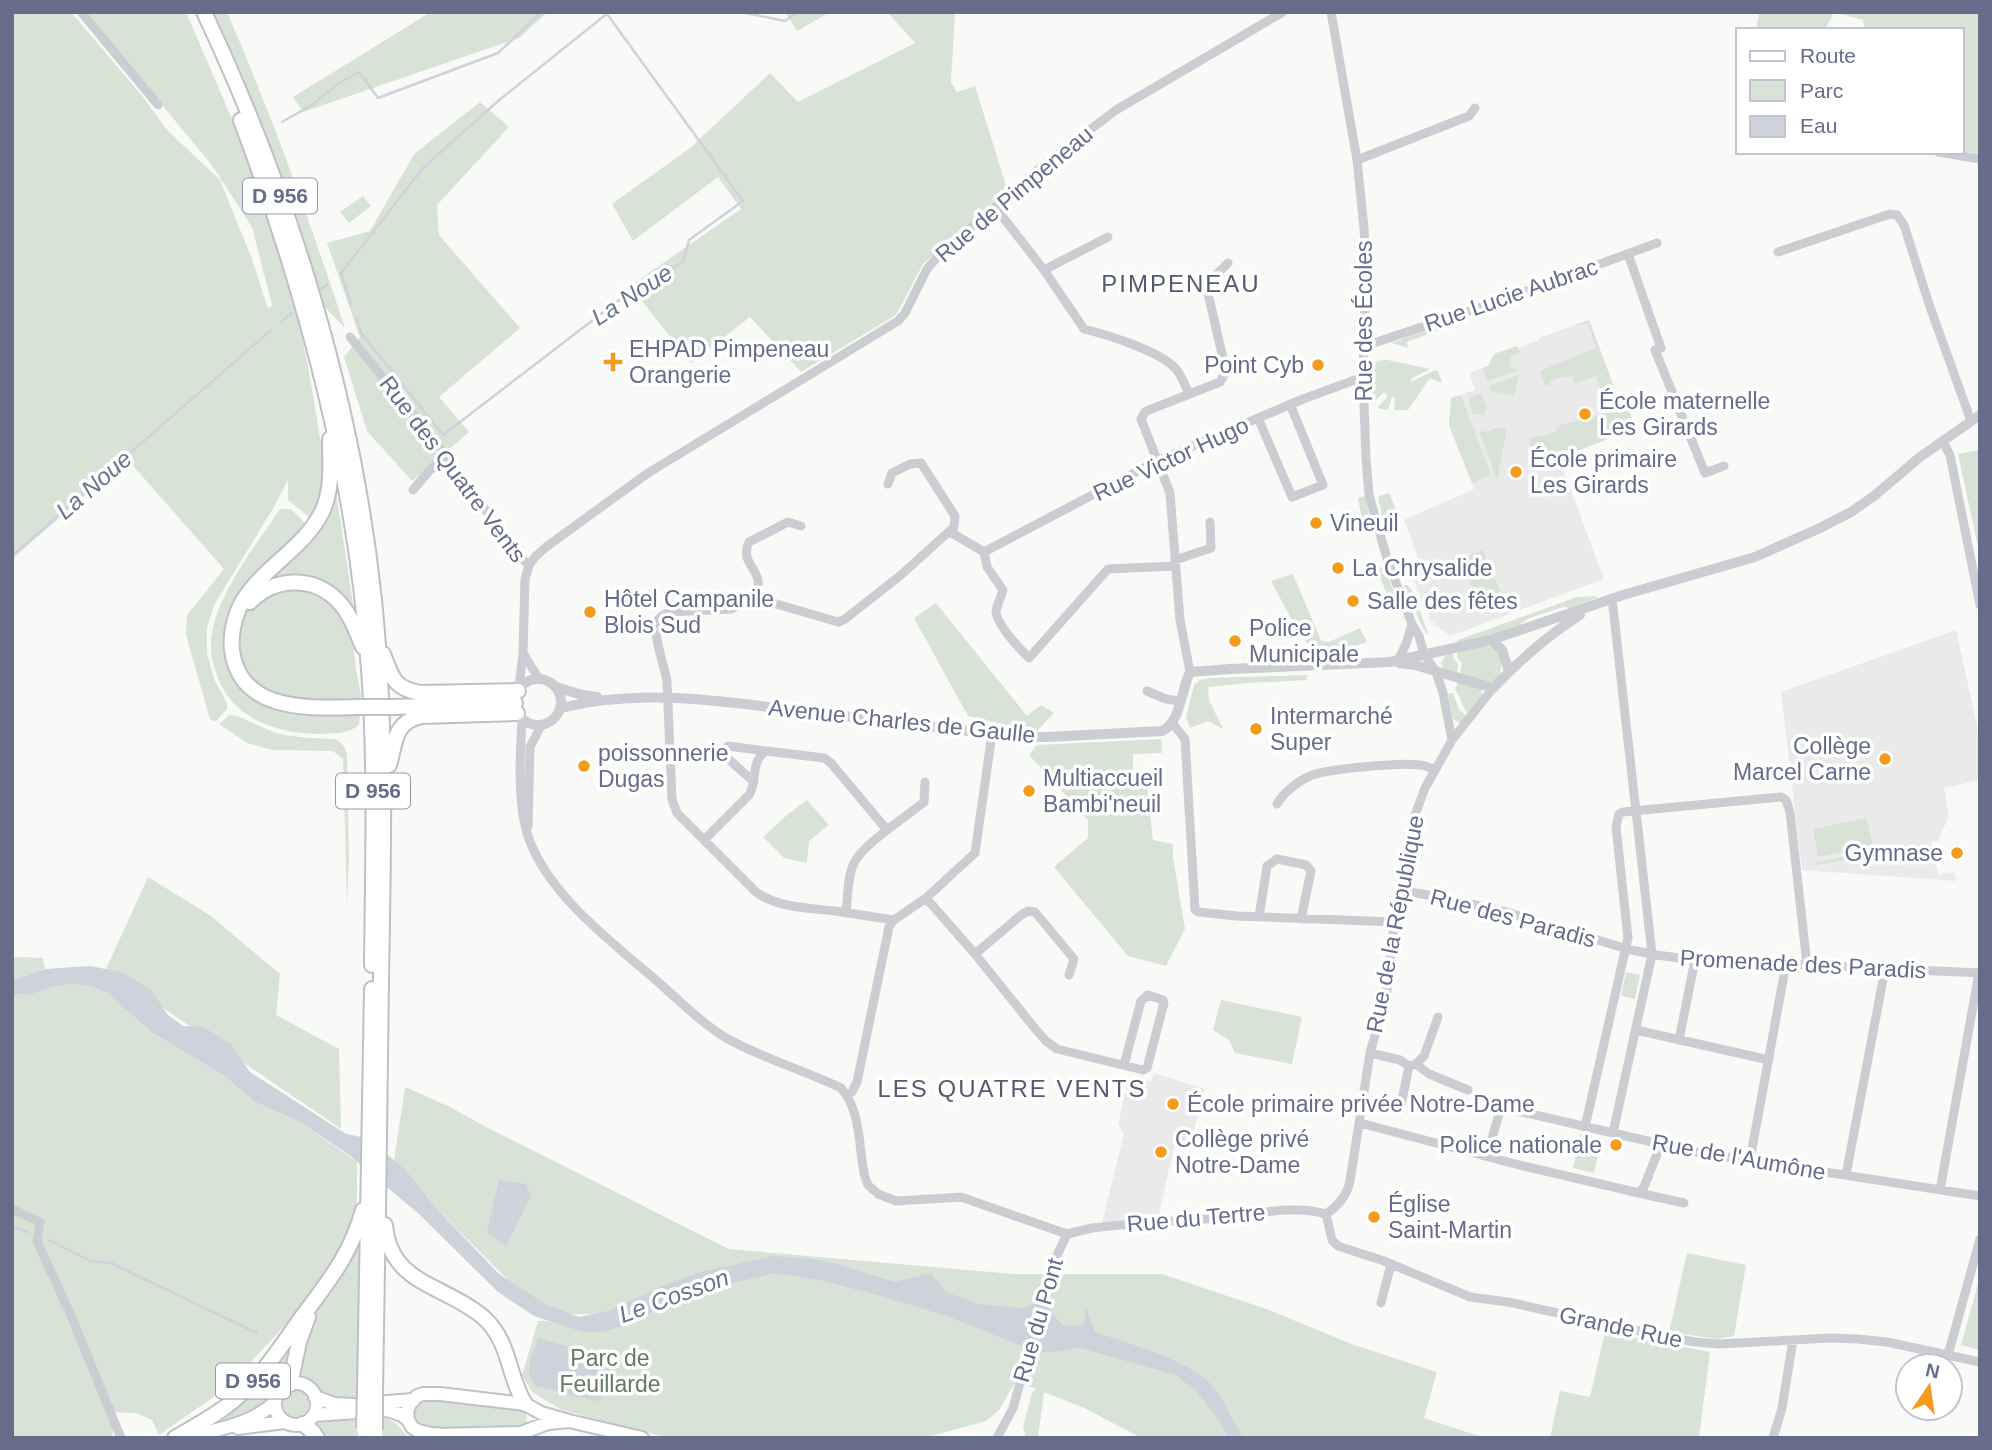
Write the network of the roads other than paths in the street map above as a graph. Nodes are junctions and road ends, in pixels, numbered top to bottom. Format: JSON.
{"nodes":[{"id":1,"x":81,"y":12,"type":"edge"},
{"id":2,"x":194,"y":12,"type":"edge"},
{"id":3,"x":204,"y":12,"type":"edge"},
{"id":4,"x":1283,"y":12,"type":"edge"},
{"id":5,"x":1331,"y":12,"type":"edge"},
{"id":6,"x":158,"y":105,"type":"dead end"},
{"id":7,"x":1475,"y":108,"type":"dead end"},
{"id":8,"x":1950,"y":154,"type":"edge"},
{"id":9,"x":1980,"y":159,"type":"edge"},
{"id":10,"x":1357,"y":160,"type":"junction"},
{"id":11,"x":995,"y":207,"type":"junction"},
{"id":12,"x":1108,"y":237,"type":"dead end"},
{"id":13,"x":1657,"y":243,"type":"dead end"},
{"id":14,"x":1778,"y":252,"type":"dead end"},
{"id":15,"x":1628,"y":254,"type":"junction"},
{"id":16,"x":1228,"y":263,"type":"dead end"},
{"id":17,"x":1044,"y":270,"type":"junction"},
{"id":18,"x":1183,"y":284,"type":"dead end"},
{"id":19,"x":1206,"y":285,"type":"junction"},
{"id":20,"x":350,"y":337,"type":"dead end"},
{"id":21,"x":1365,"y":346,"type":"junction"},
{"id":22,"x":1363,"y":377,"type":"junction"},
{"id":23,"x":1189,"y":394,"type":"junction"},
{"id":24,"x":1290,"y":404,"type":"junction"},
{"id":25,"x":331,"y":413,"type":"junction"},
{"id":26,"x":1258,"y":418,"type":"junction"},
{"id":27,"x":1976,"y":418,"type":"edge"},
{"id":28,"x":1943,"y":442,"type":"junction"},
{"id":29,"x":446,"y":455,"type":"junction"},
{"id":30,"x":1157,"y":461,"type":"junction"},
{"id":31,"x":1724,"y":466,"type":"dead end"},
{"id":32,"x":888,"y":484,"type":"dead end"},
{"id":33,"x":413,"y":490,"type":"dead end"},
{"id":34,"x":1210,"y":522,"type":"dead end"},
{"id":35,"x":801,"y":526,"type":"dead end"},
{"id":36,"x":950,"y":532,"type":"junction"},
{"id":37,"x":984,"y":552,"type":"junction"},
{"id":38,"x":1175,"y":563,"type":"junction"},
{"id":39,"x":528,"y":565,"type":"junction"},
{"id":40,"x":756,"y":598,"type":"junction"},
{"id":41,"x":1612,"y":598,"type":"junction"},
{"id":42,"x":1598,"y":604,"type":"junction"},
{"id":43,"x":1980,"y":605,"type":"edge"},
{"id":44,"x":1412,"y":624,"type":"junction"},
{"id":45,"x":232,"y":633,"type":"junction"},
{"id":46,"x":377,"y":636,"type":"junction"},
{"id":47,"x":1419,"y":636,"type":"junction"},
{"id":48,"x":1491,"y":640,"type":"junction"},
{"id":49,"x":1441,"y":651,"type":"junction"},
{"id":50,"x":523,"y":653,"type":"junction"},
{"id":51,"x":1424,"y":654,"type":"junction"},
{"id":52,"x":1394,"y":661,"type":"junction"},
{"id":53,"x":369,"y":668,"type":"junction"},
{"id":54,"x":1509,"y":671,"type":"junction"},
{"id":55,"x":1190,"y":672,"type":"junction"},
{"id":56,"x":1436,"y":672,"type":"junction"},
{"id":57,"x":539,"y":679,"type":"junction"},
{"id":58,"x":556,"y":687,"type":"junction"},
{"id":59,"x":1493,"y":688,"type":"junction"},
{"id":60,"x":1147,"y":691,"type":"dead end"},
{"id":61,"x":668,"y":698,"type":"junction"},
{"id":62,"x":617,"y":699,"type":"junction"},
{"id":63,"x":1180,"y":701,"type":"junction"},
{"id":64,"x":518,"y":703,"type":"junction"},
{"id":65,"x":561,"y":708,"type":"junction"},
{"id":66,"x":1172,"y":723,"type":"junction"},
{"id":67,"x":541,"y":726,"type":"junction"},
{"id":68,"x":992,"y":734,"type":"junction"},
{"id":69,"x":1452,"y":740,"type":"junction"},
{"id":70,"x":766,"y":751,"type":"junction"},
{"id":71,"x":1435,"y":770,"type":"junction"},
{"id":72,"x":754,"y":782,"type":"junction"},
{"id":73,"x":925,"y":782,"type":"dead end"},
{"id":74,"x":384,"y":783,"type":"junction"},
{"id":75,"x":1277,"y":804,"type":"dead end"},
{"id":76,"x":1636,"y":810,"type":"junction"},
{"id":77,"x":887,"y":830,"type":"junction"},
{"id":78,"x":527,"y":835,"type":"junction"},
{"id":79,"x":704,"y":840,"type":"junction"},
{"id":80,"x":1399,"y":890,"type":"junction"},
{"id":81,"x":926,"y":898,"type":"junction"},
{"id":82,"x":846,"y":912,"type":"junction"},
{"id":83,"x":1259,"y":917,"type":"junction"},
{"id":84,"x":1301,"y":919,"type":"junction"},
{"id":85,"x":894,"y":920,"type":"junction"},
{"id":86,"x":1394,"y":922,"type":"junction"},
{"id":87,"x":1627,"y":949,"type":"junction"},
{"id":88,"x":975,"y":954,"type":"junction"},
{"id":89,"x":1651,"y":954,"type":"junction"},
{"id":90,"x":1695,"y":960,"type":"junction"},
{"id":91,"x":1786,"y":964,"type":"junction"},
{"id":92,"x":1807,"y":965,"type":"junction"},
{"id":93,"x":1885,"y":969,"type":"junction"},
{"id":94,"x":1980,"y":974,"type":"edge"},
{"id":95,"x":1069,"y":975,"type":"dead end"},
{"id":96,"x":1438,"y":1017,"type":"dead end"},
{"id":97,"x":1636,"y":1030,"type":"junction"},
{"id":98,"x":1679,"y":1040,"type":"junction"},
{"id":99,"x":1370,"y":1053,"type":"junction"},
{"id":100,"x":1769,"y":1060,"type":"junction"},
{"id":101,"x":1124,"y":1065,"type":"junction"},
{"id":102,"x":1412,"y":1065,"type":"junction"},
{"id":103,"x":1468,"y":1090,"type":"dead end"},
{"id":104,"x":847,"y":1095,"type":"junction"},
{"id":105,"x":1363,"y":1101,"type":"junction"},
{"id":106,"x":1360,"y":1123,"type":"junction"},
{"id":107,"x":1586,"y":1127,"type":"junction"},
{"id":108,"x":374,"y":1131,"type":"junction"},
{"id":109,"x":1614,"y":1133,"type":"junction"},
{"id":110,"x":1661,"y":1144,"type":"junction"},
{"id":111,"x":1487,"y":1156,"type":"junction"},
{"id":112,"x":1750,"y":1160,"type":"junction"},
{"id":113,"x":1846,"y":1175,"type":"junction"},
{"id":114,"x":373,"y":1185,"type":"junction"},
{"id":115,"x":1940,"y":1190,"type":"junction"},
{"id":116,"x":1639,"y":1193,"type":"junction"},
{"id":117,"x":1980,"y":1196,"type":"edge"},
{"id":118,"x":1684,"y":1203,"type":"dead end"},
{"id":119,"x":12,"y":1209,"type":"edge"},
{"id":120,"x":1326,"y":1214,"type":"junction"},
{"id":121,"x":1067,"y":1234,"type":"junction"},
{"id":122,"x":1980,"y":1239,"type":"edge"},
{"id":123,"x":1391,"y":1264,"type":"junction"},
{"id":124,"x":1381,"y":1303,"type":"dead end"},
{"id":125,"x":312,"y":1306,"type":"junction"},
{"id":126,"x":1793,"y":1340,"type":"junction"},
{"id":127,"x":1934,"y":1352,"type":"edge"},
{"id":128,"x":1949,"y":1352,"type":"edge"},
{"id":129,"x":290,"y":1384,"type":"junction"},
{"id":130,"x":315,"y":1397,"type":"junction"},
{"id":131,"x":413,"y":1400,"type":"junction"},
{"id":132,"x":275,"y":1402,"type":"junction"},
{"id":133,"x":529,"y":1406,"type":"junction"},
{"id":134,"x":308,"y":1419,"type":"junction"},
{"id":135,"x":408,"y":1420,"type":"junction"},
{"id":136,"x":569,"y":1421,"type":"junction"},
{"id":137,"x":284,"y":1422,"type":"junction"},
{"id":138,"x":224,"y":1428,"type":"junction"},
{"id":139,"x":531,"y":1429,"type":"junction"},
{"id":140,"x":369,"y":1433,"type":"edge"},
{"id":141,"x":623,"y":1435,"type":"edge"},
{"id":142,"x":503,"y":1436,"type":"edge"},
{"id":143,"x":443,"y":1437,"type":"edge"},
{"id":144,"x":121,"y":1438,"type":"edge"},
{"id":145,"x":176,"y":1438,"type":"edge"},
{"id":146,"x":187,"y":1438,"type":"edge"},
{"id":147,"x":317,"y":1438,"type":"edge"},
{"id":148,"x":642,"y":1438,"type":"edge"},
{"id":149,"x":997,"y":1438,"type":"edge"},
{"id":150,"x":1773,"y":1438,"type":"edge"}],
"edges":[{"from":1,"to":6,"type":"street"},
{"from":2,"to":25,"type":"highway","number":"D 956"},
{"from":3,"to":46,"type":"highway","number":"D 956"},
{"from":4,"to":11,"type":"street","name":"Rue de Pimpeneau"},
{"from":5,"to":10,"type":"street","name":"Rue des Écoles"},
{"from":7,"to":10,"type":"street"},
{"from":8,"to":9,"type":"street"},
{"from":10,"to":21,"type":"street","name":"Rue des Écoles"},
{"from":11,"to":17,"type":"street"},
{"from":11,"to":39,"type":"street","name":"Rue de Pimpeneau"},
{"from":12,"to":17,"type":"street"},
{"from":13,"to":15,"type":"street","name":"Rue Lucie Aubrac"},
{"from":14,"to":27,"type":"street"},
{"from":15,"to":21,"type":"street","name":"Rue Lucie Aubrac"},
{"from":15,"to":31,"type":"street"},
{"from":16,"to":19,"type":"street"},
{"from":17,"to":23,"type":"street"},
{"from":18,"to":19,"type":"street"},
{"from":19,"to":23,"type":"street"},
{"from":20,"to":29,"type":"street","name":"Rue des Quatre Vents"},
{"from":21,"to":22,"type":"street","name":"Rue des Écoles"},
{"from":22,"to":24,"type":"street","name":"Rue Victor Hugo"},
{"from":22,"to":44,"type":"street","name":"Rue des Écoles"},
{"from":23,"to":30,"type":"street"},
{"from":24,"to":26,"type":"street","name":"Rue Victor Hugo"},
{"from":24,"to":26,"type":"street"},
{"from":25,"to":45,"type":"highway","number":"D 956"},
{"from":25,"to":53,"type":"highway","number":"D 956"},
{"from":26,"to":30,"type":"street","name":"Rue Victor Hugo"},
{"from":27,"to":28,"type":"street"},
{"from":28,"to":41,"type":"street"},
{"from":28,"to":43,"type":"street"},
{"from":29,"to":33,"type":"street"},
{"from":29,"to":39,"type":"street","name":"Rue des Quatre Vents"},
{"from":30,"to":37,"type":"street","name":"Rue Victor Hugo"},
{"from":30,"to":38,"type":"street"},
{"from":32,"to":36,"type":"street"},
{"from":34,"to":38,"type":"street"},
{"from":35,"to":40,"type":"street"},
{"from":36,"to":37,"type":"street"},
{"from":36,"to":40,"type":"street"},
{"from":37,"to":38,"type":"street"},
{"from":38,"to":55,"type":"street"},
{"from":39,"to":50,"type":"street","name":"Rue des Quatre Vents"},
{"from":40,"to":61,"type":"street"},
{"from":41,"to":42,"type":"street"},
{"from":41,"to":76,"type":"street"},
{"from":42,"to":48,"type":"street"},
{"from":42,"to":54,"type":"street"},
{"from":44,"to":47,"type":"street","name":"Rue des Écoles"},
{"from":44,"to":52,"type":"street"},
{"from":45,"to":53,"type":"highway","number":"D 956"},
{"from":45,"to":64,"type":"highway","number":"D 956","bridge":true},
{"from":46,"to":64,"type":"highway","number":"D 956"},
{"from":46,"to":74,"type":"highway","number":"D 956"},
{"from":47,"to":49,"type":"street","name":"Rue des Écoles"},
{"from":47,"to":51,"type":"street","name":"Rue des Écoles"},
{"from":48,"to":49,"type":"street"},
{"from":48,"to":54,"type":"street"},
{"from":49,"to":51,"type":"street"},
{"from":49,"to":56,"type":"street"},
{"from":50,"to":57,"type":"street"},
{"from":50,"to":64,"type":"street","name":"Rue des Quatre Vents"},
{"from":51,"to":52,"type":"street"},
{"from":51,"to":56,"type":"street","name":"Rue des Écoles"},
{"from":52,"to":55,"type":"street"},
{"from":52,"to":56,"type":"street"},
{"from":53,"to":108,"type":"highway","number":"D 956"},
{"from":54,"to":59,"type":"street"},
{"from":55,"to":63,"type":"street"},
{"from":56,"to":59,"type":"street"},
{"from":56,"to":69,"type":"street","name":"Rue des Écoles"},
{"from":57,"to":58,"type":"street"},
{"from":57,"to":64,"type":"street"},
{"from":58,"to":62,"type":"street","name":"Avenue Charles de Gaulle"},
{"from":58,"to":65,"type":"street"},
{"from":59,"to":69,"type":"street","name":"Rue de la République"},
{"from":60,"to":63,"type":"street"},
{"from":61,"to":62,"type":"street","name":"Avenue Charles de Gaulle"},
{"from":61,"to":68,"type":"street","name":"Avenue Charles de Gaulle"},
{"from":61,"to":79,"type":"street"},
{"from":62,"to":65,"type":"street","name":"Avenue Charles de Gaulle"},
{"from":63,"to":66,"type":"street"},
{"from":64,"to":67,"type":"street"},
{"from":64,"to":74,"type":"highway","number":"D 956"},
{"from":64,"to":78,"type":"street","name":"Rue des Quatre Vents"},
{"from":65,"to":67,"type":"street"},
{"from":66,"to":68,"type":"street","name":"Avenue Charles de Gaulle"},
{"from":66,"to":83,"type":"street"},
{"from":67,"to":78,"type":"street","name":"Rue des Quatre Vents"},
{"from":68,"to":81,"type":"street"},
{"from":69,"to":71,"type":"street","name":"Rue de la République"},
{"from":70,"to":72,"type":"street"},
{"from":70,"to":72,"type":"street"},
{"from":70,"to":77,"type":"street"},
{"from":71,"to":75,"type":"street"},
{"from":71,"to":80,"type":"street","name":"Rue de la République"},
{"from":72,"to":79,"type":"street"},
{"from":73,"to":77,"type":"street"},
{"from":74,"to":108,"type":"highway","number":"D 956"},
{"from":76,"to":87,"type":"street"},
{"from":76,"to":89,"type":"street"},
{"from":76,"to":92,"type":"street"},
{"from":77,"to":82,"type":"street"},
{"from":78,"to":104,"type":"street","name":"Rue des Quatre Vents"},
{"from":79,"to":82,"type":"street"},
{"from":80,"to":86,"type":"street","name":"Rue de la République"},
{"from":80,"to":87,"type":"street","name":"Rue des Paradis"},
{"from":81,"to":85,"type":"street"},
{"from":81,"to":88,"type":"street"},
{"from":82,"to":85,"type":"street"},
{"from":83,"to":84,"type":"street"},
{"from":83,"to":84,"type":"street"},
{"from":84,"to":86,"type":"street"},
{"from":85,"to":104,"type":"street"},
{"from":86,"to":99,"type":"street","name":"Rue de la République"},
{"from":87,"to":89,"type":"street","name":"Promenade des Paradis"},
{"from":87,"to":107,"type":"street"},
{"from":88,"to":95,"type":"street"},
{"from":88,"to":101,"type":"street"},
{"from":89,"to":90,"type":"street","name":"Promenade des Paradis"},
{"from":89,"to":97,"type":"street"},
{"from":90,"to":91,"type":"street","name":"Promenade des Paradis"},
{"from":90,"to":98,"type":"street"},
{"from":91,"to":92,"type":"street","name":"Promenade des Paradis"},
{"from":91,"to":100,"type":"street"},
{"from":92,"to":93,"type":"street","name":"Promenade des Paradis"},
{"from":93,"to":94,"type":"street","name":"Promenade des Paradis"},
{"from":93,"to":113,"type":"street"},
{"from":94,"to":115,"type":"street"},
{"from":96,"to":102,"type":"street"},
{"from":97,"to":98,"type":"street"},
{"from":97,"to":109,"type":"street"},
{"from":98,"to":100,"type":"street"},
{"from":99,"to":102,"type":"street"},
{"from":99,"to":105,"type":"street","name":"Rue de la République"},
{"from":100,"to":112,"type":"street"},
{"from":101,"to":101,"type":"street"},
{"from":102,"to":103,"type":"street"},
{"from":102,"to":105,"type":"street"},
{"from":104,"to":121,"type":"street"},
{"from":105,"to":106,"type":"street","name":"Rue de la République"},
{"from":106,"to":111,"type":"street"},
{"from":106,"to":120,"type":"street","name":"Rue de la République"},
{"from":107,"to":109,"type":"street","name":"Rue de l'Aumône"},
{"from":107,"to":111,"type":"street","name":"Rue de l'Aumône"},
{"from":108,"to":114,"type":"highway","number":"D 956"},
{"from":109,"to":110,"type":"street","name":"Rue de l'Aumône"},
{"from":110,"to":112,"type":"street","name":"Rue de l'Aumône"},
{"from":110,"to":116,"type":"street"},
{"from":111,"to":116,"type":"street"},
{"from":112,"to":113,"type":"street","name":"Rue de l'Aumône"},
{"from":113,"to":115,"type":"street","name":"Rue de l'Aumône"},
{"from":114,"to":125,"type":"highway","number":"D 956"},
{"from":114,"to":133,"type":"highway","number":"D 956"},
{"from":114,"to":140,"type":"highway","number":"D 956","bridge":true},
{"from":115,"to":117,"type":"street","name":"Rue de l'Aumône"},
{"from":116,"to":118,"type":"street"},
{"from":119,"to":144,"type":"street"},
{"from":120,"to":121,"type":"street","name":"Rue du Tertre"},
{"from":120,"to":123,"type":"street","name":"Grande Rue"},
{"from":121,"to":149,"type":"street","name":"Rue du Pont"},
{"from":122,"to":128,"type":"street"},
{"from":123,"to":124,"type":"street"},
{"from":123,"to":126,"type":"street","name":"Grande Rue"},
{"from":125,"to":129,"type":"highway","number":"D 956"},
{"from":125,"to":145,"type":"highway","number":"D 956"},
{"from":126,"to":127,"type":"street","name":"Grande Rue"},
{"from":126,"to":150,"type":"street"},
{"from":129,"to":130,"type":"main road"},
{"from":129,"to":132,"type":"main road"},
{"from":130,"to":131,"type":"main road"},
{"from":130,"to":134,"type":"main road"},
{"from":131,"to":133,"type":"main road"},
{"from":131,"to":135,"type":"main road"},
{"from":132,"to":137,"type":"main road"},
{"from":132,"to":138,"type":"main road"},
{"from":133,"to":136,"type":"main road"},
{"from":133,"to":139,"type":"main road"},
{"from":134,"to":135,"type":"main road"},
{"from":134,"to":137,"type":"main road"},
{"from":134,"to":147,"type":"highway","number":"D 956"},
{"from":135,"to":143,"type":"main road"},
{"from":136,"to":139,"type":"main road"},
{"from":136,"to":141,"type":"main road"},
{"from":137,"to":138,"type":"main road"},
{"from":138,"to":146,"type":"main road"},
{"from":139,"to":142,"type":"main road"},
{"from":141,"to":148,"type":"main road"},
{"from":142,"to":143,"type":"main road"}]}
